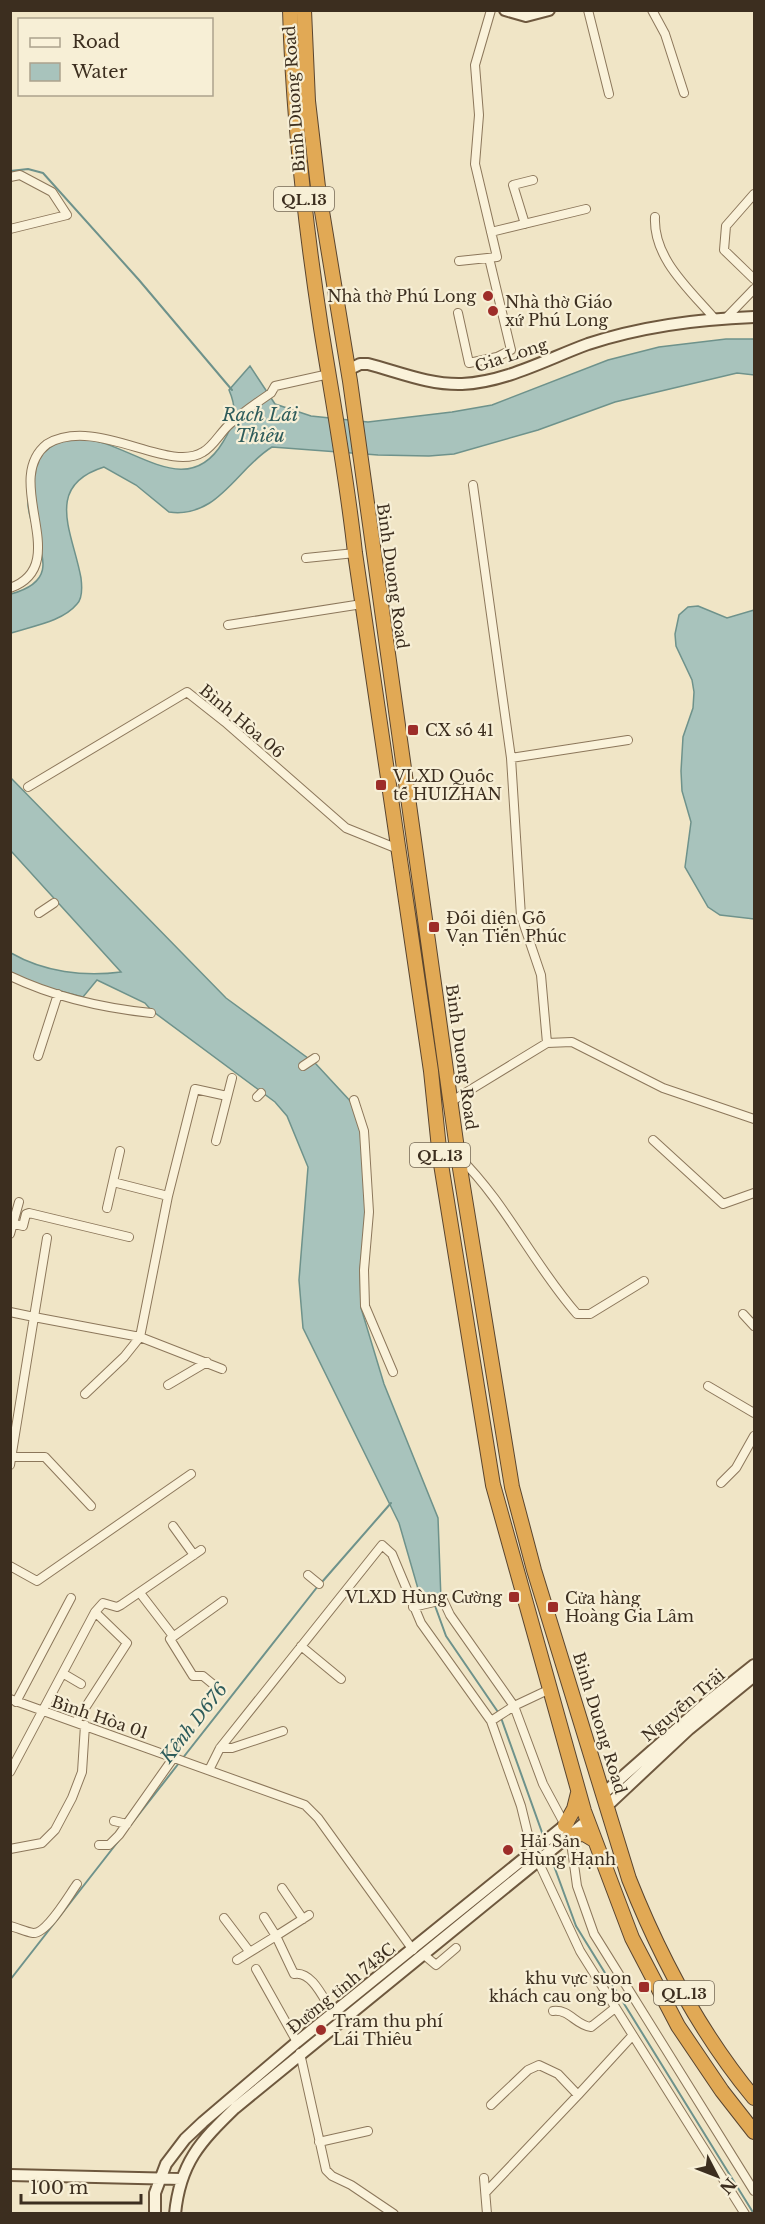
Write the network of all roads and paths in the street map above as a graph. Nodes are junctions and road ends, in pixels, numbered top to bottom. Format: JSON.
{"nodes":[{"id":1,"x":290,"y":10,"type":"edge"},
{"id":2,"x":304,"y":10,"type":"edge"},
{"id":3,"x":491,"y":10,"type":"edge"},
{"id":4,"x":505,"y":10,"type":"edge"},
{"id":5,"x":549,"y":10,"type":"edge"},
{"id":6,"x":588,"y":10,"type":"edge"},
{"id":7,"x":652,"y":10,"type":"edge"},
{"id":8,"x":684,"y":93,"type":"dead end"},
{"id":9,"x":609,"y":94,"type":"dead end"},
{"id":10,"x":10,"y":177,"type":"edge"},
{"id":11,"x":533,"y":180,"type":"dead end"},
{"id":12,"x":754,"y":194,"type":"edge"},
{"id":13,"x":585,"y":209,"type":"dead end"},
{"id":14,"x":655,"y":217,"type":"dead end"},
{"id":15,"x":525,"y":224,"type":"junction"},
{"id":16,"x":10,"y":229,"type":"edge"},
{"id":17,"x":491,"y":232,"type":"junction"},
{"id":18,"x":489,"y":258,"type":"junction"},
{"id":19,"x":459,"y":261,"type":"dead end"},
{"id":20,"x":754,"y":279,"type":"edge"},
{"id":21,"x":754,"y":289,"type":"edge"},
{"id":22,"x":458,"y":313,"type":"dead end"},
{"id":23,"x":754,"y":317,"type":"edge"},
{"id":24,"x":714,"y":318,"type":"junction"},
{"id":25,"x":726,"y":318,"type":"junction"},
{"id":26,"x":349,"y":375,"type":"junction"},
{"id":27,"x":330,"y":380,"type":"junction"},
{"id":28,"x":473,"y":485,"type":"dead end"},
{"id":29,"x":354,"y":554,"type":"junction"},
{"id":30,"x":306,"y":558,"type":"dead end"},
{"id":31,"x":10,"y":588,"type":"edge"},
{"id":32,"x":362,"y":604,"type":"junction"},
{"id":33,"x":228,"y":626,"type":"dead end"},
{"id":34,"x":389,"y":663,"type":"junction"},
{"id":35,"x":371,"y":666,"type":"junction"},
{"id":36,"x":628,"y":740,"type":"dead end"},
{"id":37,"x":511,"y":758,"type":"junction"},
{"id":38,"x":30,"y":786,"type":"dead end"},
{"id":39,"x":412,"y":822,"type":"junction"},
{"id":40,"x":394,"y":826,"type":"junction"},
{"id":41,"x":398,"y":849,"type":"junction"},
{"id":42,"x":54,"y":903,"type":"dead end"},
{"id":43,"x":39,"y":913,"type":"dead end"},
{"id":44,"x":10,"y":976,"type":"edge"},
{"id":45,"x":58,"y":994,"type":"junction"},
{"id":46,"x":151,"y":1013,"type":"dead end"},
{"id":47,"x":547,"y":1043,"type":"junction"},
{"id":48,"x":38,"y":1056,"type":"dead end"},
{"id":49,"x":315,"y":1058,"type":"dead end"},
{"id":50,"x":303,"y":1066,"type":"dead end"},
{"id":51,"x":232,"y":1078,"type":"dead end"},
{"id":52,"x":227,"y":1096,"type":"junction"},
{"id":53,"x":354,"y":1100,"type":"dead end"},
{"id":54,"x":452,"y":1101,"type":"junction"},
{"id":55,"x":754,"y":1119,"type":"edge"},
{"id":56,"x":652,"y":1140,"type":"dead end"},
{"id":57,"x":216,"y":1141,"type":"dead end"},
{"id":58,"x":120,"y":1151,"type":"dead end"},
{"id":59,"x":458,"y":1156,"type":"junction"},
{"id":60,"x":440,"y":1158,"type":"junction"},
{"id":61,"x":113,"y":1182,"type":"junction"},
{"id":62,"x":754,"y":1193,"type":"edge"},
{"id":63,"x":168,"y":1196,"type":"junction"},
{"id":64,"x":19,"y":1202,"type":"dead end"},
{"id":65,"x":107,"y":1208,"type":"dead end"},
{"id":66,"x":12,"y":1223,"type":"edge"},
{"id":67,"x":10,"y":1234,"type":"edge"},
{"id":68,"x":129,"y":1237,"type":"dead end"},
{"id":69,"x":47,"y":1238,"type":"dead end"},
{"id":70,"x":644,"y":1281,"type":"dead end"},
{"id":71,"x":10,"y":1312,"type":"edge"},
{"id":72,"x":743,"y":1314,"type":"dead end"},
{"id":73,"x":34,"y":1317,"type":"junction"},
{"id":74,"x":754,"y":1326,"type":"edge"},
{"id":75,"x":140,"y":1337,"type":"junction"},
{"id":76,"x":207,"y":1362,"type":"junction"},
{"id":77,"x":222,"y":1369,"type":"dead end"},
{"id":78,"x":393,"y":1372,"type":"dead end"},
{"id":79,"x":168,"y":1385,"type":"dead end"},
{"id":80,"x":708,"y":1386,"type":"dead end"},
{"id":81,"x":86,"y":1394,"type":"dead end"},
{"id":82,"x":754,"y":1413,"type":"edge"},
{"id":83,"x":13,"y":1423,"type":"edge"},
{"id":84,"x":754,"y":1436,"type":"edge"},
{"id":85,"x":12,"y":1457,"type":"edge"},
{"id":86,"x":191,"y":1474,"type":"dead end"},
{"id":87,"x":721,"y":1483,"type":"dead end"},
{"id":88,"x":91,"y":1506,"type":"dead end"},
{"id":89,"x":173,"y":1526,"type":"dead end"},
{"id":90,"x":201,"y":1550,"type":"dead end"},
{"id":91,"x":194,"y":1555,"type":"junction"},
{"id":92,"x":10,"y":1566,"type":"edge"},
{"id":93,"x":308,"y":1575,"type":"dead end"},
{"id":94,"x":319,"y":1584,"type":"dead end"},
{"id":95,"x":140,"y":1593,"type":"junction"},
{"id":96,"x":331,"y":1593,"type":"dead end"},
{"id":97,"x":71,"y":1598,"type":"dead end"},
{"id":98,"x":338,"y":1600,"type":"junction"},
{"id":99,"x":223,"y":1601,"type":"dead end"},
{"id":100,"x":413,"y":1607,"type":"junction"},
{"id":101,"x":95,"y":1612,"type":"junction"},
{"id":102,"x":173,"y":1636,"type":"junction"},
{"id":103,"x":301,"y":1646,"type":"junction"},
{"id":104,"x":754,"y":1665,"type":"edge"},
{"id":105,"x":64,"y":1674,"type":"junction"},
{"id":106,"x":754,"y":1676,"type":"edge"},
{"id":107,"x":341,"y":1679,"type":"dead end"},
{"id":108,"x":81,"y":1684,"type":"dead end"},
{"id":109,"x":220,"y":1690,"type":"dead end"},
{"id":110,"x":548,"y":1690,"type":"junction"},
{"id":111,"x":13,"y":1701,"type":"edge"},
{"id":112,"x":514,"y":1706,"type":"junction"},
{"id":113,"x":42,"y":1711,"type":"junction"},
{"id":114,"x":76,"y":1722,"type":"junction"},
{"id":115,"x":491,"y":1722,"type":"junction"},
{"id":116,"x":85,"y":1725,"type":"junction"},
{"id":117,"x":283,"y":1731,"type":"dead end"},
{"id":118,"x":220,"y":1748,"type":"junction"},
{"id":119,"x":177,"y":1758,"type":"junction"},
{"id":120,"x":206,"y":1769,"type":"junction"},
{"id":121,"x":10,"y":1772,"type":"edge"},
{"id":122,"x":578,"y":1793,"type":"junction"},
{"id":123,"x":606,"y":1799,"type":"junction"},
{"id":124,"x":585,"y":1816,"type":"junction"},
{"id":125,"x":114,"y":1821,"type":"dead end"},
{"id":126,"x":127,"y":1824,"type":"junction"},
{"id":127,"x":568,"y":1830,"type":"junction"},
{"id":128,"x":594,"y":1840,"type":"junction"},
{"id":129,"x":99,"y":1845,"type":"dead end"},
{"id":130,"x":10,"y":1849,"type":"edge"},
{"id":131,"x":535,"y":1856,"type":"junction"},
{"id":132,"x":77,"y":1884,"type":"dead end"},
{"id":133,"x":282,"y":1888,"type":"dead end"},
{"id":134,"x":264,"y":1917,"type":"dead end"},
{"id":135,"x":224,"y":1918,"type":"dead end"},
{"id":136,"x":10,"y":1926,"type":"edge"},
{"id":137,"x":276,"y":1936,"type":"junction"},
{"id":138,"x":456,"y":1948,"type":"dead end"},
{"id":139,"x":249,"y":1952,"type":"junction"},
{"id":140,"x":418,"y":1954,"type":"junction"},
{"id":141,"x":237,"y":1960,"type":"dead end"},
{"id":142,"x":256,"y":1969,"type":"dead end"},
{"id":143,"x":615,"y":2008,"type":"junction"},
{"id":144,"x":553,"y":2011,"type":"dead end"},
{"id":145,"x":333,"y":2013,"type":"junction"},
{"id":146,"x":632,"y":2036,"type":"junction"},
{"id":147,"x":299,"y":2047,"type":"junction"},
{"id":148,"x":578,"y":2095,"type":"junction"},
{"id":149,"x":754,"y":2098,"type":"edge"},
{"id":150,"x":490,"y":2104,"type":"dead end"},
{"id":151,"x":368,"y":2131,"type":"dead end"},
{"id":152,"x":754,"y":2132,"type":"edge"},
{"id":153,"x":319,"y":2142,"type":"junction"},
{"id":154,"x":10,"y":2175,"type":"edge"},
{"id":155,"x":160,"y":2177,"type":"junction"},
{"id":156,"x":484,"y":2178,"type":"dead end"},
{"id":157,"x":181,"y":2179,"type":"junction"},
{"id":158,"x":754,"y":2191,"type":"edge"},
{"id":159,"x":486,"y":2192,"type":"junction"},
{"id":160,"x":155,"y":2214,"type":"edge"},
{"id":161,"x":175,"y":2214,"type":"edge"},
{"id":162,"x":394,"y":2214,"type":"edge"},
{"id":163,"x":487,"y":2214,"type":"edge"},
{"id":164,"x":745,"y":2214,"type":"edge"}],
"edges":[{"from":1,"to":27,"type":"highway","name":"Binh Duong Road","number":"QL.13"},
{"from":2,"to":26,"type":"highway","name":"Binh Duong Road","number":"QL.13"},
{"from":3,"to":17,"type":"street"},
{"from":4,"to":5,"type":"main road"},
{"from":6,"to":9,"type":"street"},
{"from":7,"to":8,"type":"street"},
{"from":10,"to":16,"type":"street"},
{"from":11,"to":15,"type":"street"},
{"from":12,"to":20,"type":"street"},
{"from":13,"to":15,"type":"street"},
{"from":14,"to":24,"type":"street"},
{"from":15,"to":17,"type":"street"},
{"from":17,"to":18,"type":"street"},
{"from":18,"to":19,"type":"street"},
{"from":18,"to":22,"type":"street"},
{"from":21,"to":25,"type":"street"},
{"from":23,"to":25,"type":"main road","name":"Gia Long"},
{"from":24,"to":25,"type":"main road","name":"Gia Long"},
{"from":24,"to":26,"type":"main road","name":"Gia Long"},
{"from":26,"to":34,"type":"highway","name":"Binh Duong Road","number":"QL.13"},
{"from":27,"to":29,"type":"highway","name":"Binh Duong Road","number":"QL.13"},
{"from":27,"to":31,"type":"street"},
{"from":28,"to":37,"type":"street"},
{"from":29,"to":30,"type":"street"},
{"from":29,"to":32,"type":"highway","name":"Binh Duong Road","number":"QL.13"},
{"from":32,"to":33,"type":"street"},
{"from":32,"to":35,"type":"highway","name":"Binh Duong Road","number":"QL.13"},
{"from":34,"to":35,"type":"highway"},
{"from":34,"to":39,"type":"highway","name":"Binh Duong Road","number":"QL.13"},
{"from":35,"to":40,"type":"highway","name":"Binh Duong Road","number":"QL.13"},
{"from":36,"to":37,"type":"street"},
{"from":37,"to":47,"type":"street"},
{"from":38,"to":41,"type":"street","name":"Bình Hòa 06"},
{"from":39,"to":40,"type":"highway"},
{"from":39,"to":54,"type":"highway","name":"Binh Duong Road","number":"QL.13"},
{"from":40,"to":41,"type":"highway","name":"Binh Duong Road","number":"QL.13"},
{"from":41,"to":60,"type":"highway","name":"Binh Duong Road","number":"QL.13"},
{"from":42,"to":43,"type":"street"},
{"from":44,"to":45,"type":"street"},
{"from":45,"to":46,"type":"street"},
{"from":45,"to":48,"type":"street"},
{"from":47,"to":54,"type":"street"},
{"from":47,"to":55,"type":"street"},
{"from":49,"to":50,"type":"street"},
{"from":51,"to":52,"type":"street"},
{"from":52,"to":57,"type":"street"},
{"from":52,"to":63,"type":"street"},
{"from":53,"to":78,"type":"street"},
{"from":54,"to":59,"type":"highway","name":"Binh Duong Road","number":"QL.13"},
{"from":56,"to":62,"type":"street"},
{"from":58,"to":61,"type":"street"},
{"from":59,"to":60,"type":"highway"},
{"from":59,"to":70,"type":"street"},
{"from":59,"to":123,"type":"highway","name":"Binh Duong Road","number":"QL.13"},
{"from":60,"to":110,"type":"highway","name":"Binh Duong Road","number":"QL.13"},
{"from":61,"to":63,"type":"street"},
{"from":61,"to":65,"type":"street"},
{"from":63,"to":75,"type":"street"},
{"from":64,"to":66,"type":"street"},
{"from":66,"to":67,"type":"street"},
{"from":66,"to":68,"type":"street"},
{"from":69,"to":73,"type":"street"},
{"from":71,"to":73,"type":"street"},
{"from":72,"to":74,"type":"street"},
{"from":73,"to":75,"type":"street"},
{"from":73,"to":83,"type":"street"},
{"from":75,"to":76,"type":"street"},
{"from":75,"to":81,"type":"street"},
{"from":76,"to":77,"type":"street"},
{"from":76,"to":79,"type":"street"},
{"from":80,"to":82,"type":"street"},
{"from":83,"to":85,"type":"street"},
{"from":84,"to":87,"type":"street"},
{"from":85,"to":88,"type":"street"},
{"from":86,"to":92,"type":"street"},
{"from":89,"to":91,"type":"street"},
{"from":90,"to":91,"type":"street"},
{"from":91,"to":95,"type":"street"},
{"from":93,"to":94,"type":"street"},
{"from":95,"to":101,"type":"street"},
{"from":95,"to":102,"type":"street"},
{"from":96,"to":98,"type":"street"},
{"from":97,"to":111,"type":"street"},
{"from":98,"to":100,"type":"street"},
{"from":98,"to":103,"type":"street"},
{"from":99,"to":102,"type":"street"},
{"from":100,"to":112,"type":"street"},
{"from":100,"to":115,"type":"street"},
{"from":101,"to":105,"type":"street"},
{"from":101,"to":114,"type":"street"},
{"from":102,"to":109,"type":"street"},
{"from":103,"to":107,"type":"street"},
{"from":103,"to":118,"type":"street"},
{"from":104,"to":123,"type":"main road","name":"Nguyễn Trãi"},
{"from":105,"to":108,"type":"street"},
{"from":105,"to":113,"type":"street"},
{"from":106,"to":123,"type":"main road","name":"Nguyễn Trãi"},
{"from":110,"to":112,"type":"street"},
{"from":110,"to":122,"type":"highway","name":"Binh Duong Road","number":"QL.13"},
{"from":111,"to":113,"type":"street","name":"Bình Hòa 01"},
{"from":112,"to":115,"type":"street"},
{"from":112,"to":127,"type":"street"},
{"from":113,"to":114,"type":"street","name":"Bình Hòa 01"},
{"from":113,"to":121,"type":"street"},
{"from":114,"to":116,"type":"street","name":"Bình Hòa 01"},
{"from":115,"to":131,"type":"street"},
{"from":116,"to":119,"type":"street","name":"Bình Hòa 01"},
{"from":116,"to":130,"type":"street"},
{"from":117,"to":118,"type":"street"},
{"from":118,"to":120,"type":"street"},
{"from":119,"to":120,"type":"street","name":"Bình Hòa 01"},
{"from":119,"to":126,"type":"street"},
{"from":120,"to":140,"type":"street","name":"Bình Hòa 01"},
{"from":122,"to":124,"type":"highway","name":"Binh Duong Road","number":"QL.13"},
{"from":122,"to":127,"type":"highway"},
{"from":123,"to":124,"type":"highway"},
{"from":123,"to":149,"type":"highway","name":"Binh Duong Road","number":"QL.13"},
{"from":124,"to":127,"type":"main road","name":"Đường tỉnh 743C"},
{"from":124,"to":128,"type":"highway","name":"Binh Duong Road","number":"QL.13"},
{"from":125,"to":126,"type":"street"},
{"from":126,"to":129,"type":"street"},
{"from":127,"to":128,"type":"highway"},
{"from":127,"to":131,"type":"main road","name":"Đường tỉnh 743C"},
{"from":127,"to":158,"type":"street"},
{"from":128,"to":152,"type":"highway","name":"Binh Duong Road","number":"QL.13"},
{"from":131,"to":140,"type":"main road","name":"Đường tỉnh 743C"},
{"from":131,"to":143,"type":"street"},
{"from":132,"to":136,"type":"street"},
{"from":133,"to":137,"type":"street"},
{"from":134,"to":137,"type":"street"},
{"from":135,"to":139,"type":"street"},
{"from":137,"to":139,"type":"street"},
{"from":137,"to":145,"type":"street"},
{"from":138,"to":140,"type":"street"},
{"from":139,"to":141,"type":"street"},
{"from":140,"to":145,"type":"main road","name":"Đường tỉnh 743C"},
{"from":140,"to":147,"type":"main road","name":"Đường tỉnh 743C"},
{"from":142,"to":147,"type":"street"},
{"from":143,"to":144,"type":"street"},
{"from":143,"to":146,"type":"street"},
{"from":145,"to":147,"type":"main road","name":"Đường tỉnh 743C"},
{"from":146,"to":148,"type":"street"},
{"from":146,"to":164,"type":"street"},
{"from":147,"to":153,"type":"street"},
{"from":147,"to":155,"type":"main road","name":"Đường tỉnh 743C"},
{"from":147,"to":157,"type":"main road","name":"Đường tỉnh 743C"},
{"from":148,"to":150,"type":"street"},
{"from":148,"to":159,"type":"street"},
{"from":151,"to":153,"type":"street"},
{"from":153,"to":162,"type":"street"},
{"from":154,"to":155,"type":"main road"},
{"from":155,"to":157,"type":"main road"},
{"from":155,"to":160,"type":"main road","name":"Đường tỉnh 743C"},
{"from":156,"to":159,"type":"street"},
{"from":157,"to":161,"type":"main road","name":"Đường tỉnh 743C"},
{"from":159,"to":163,"type":"street"}]}
